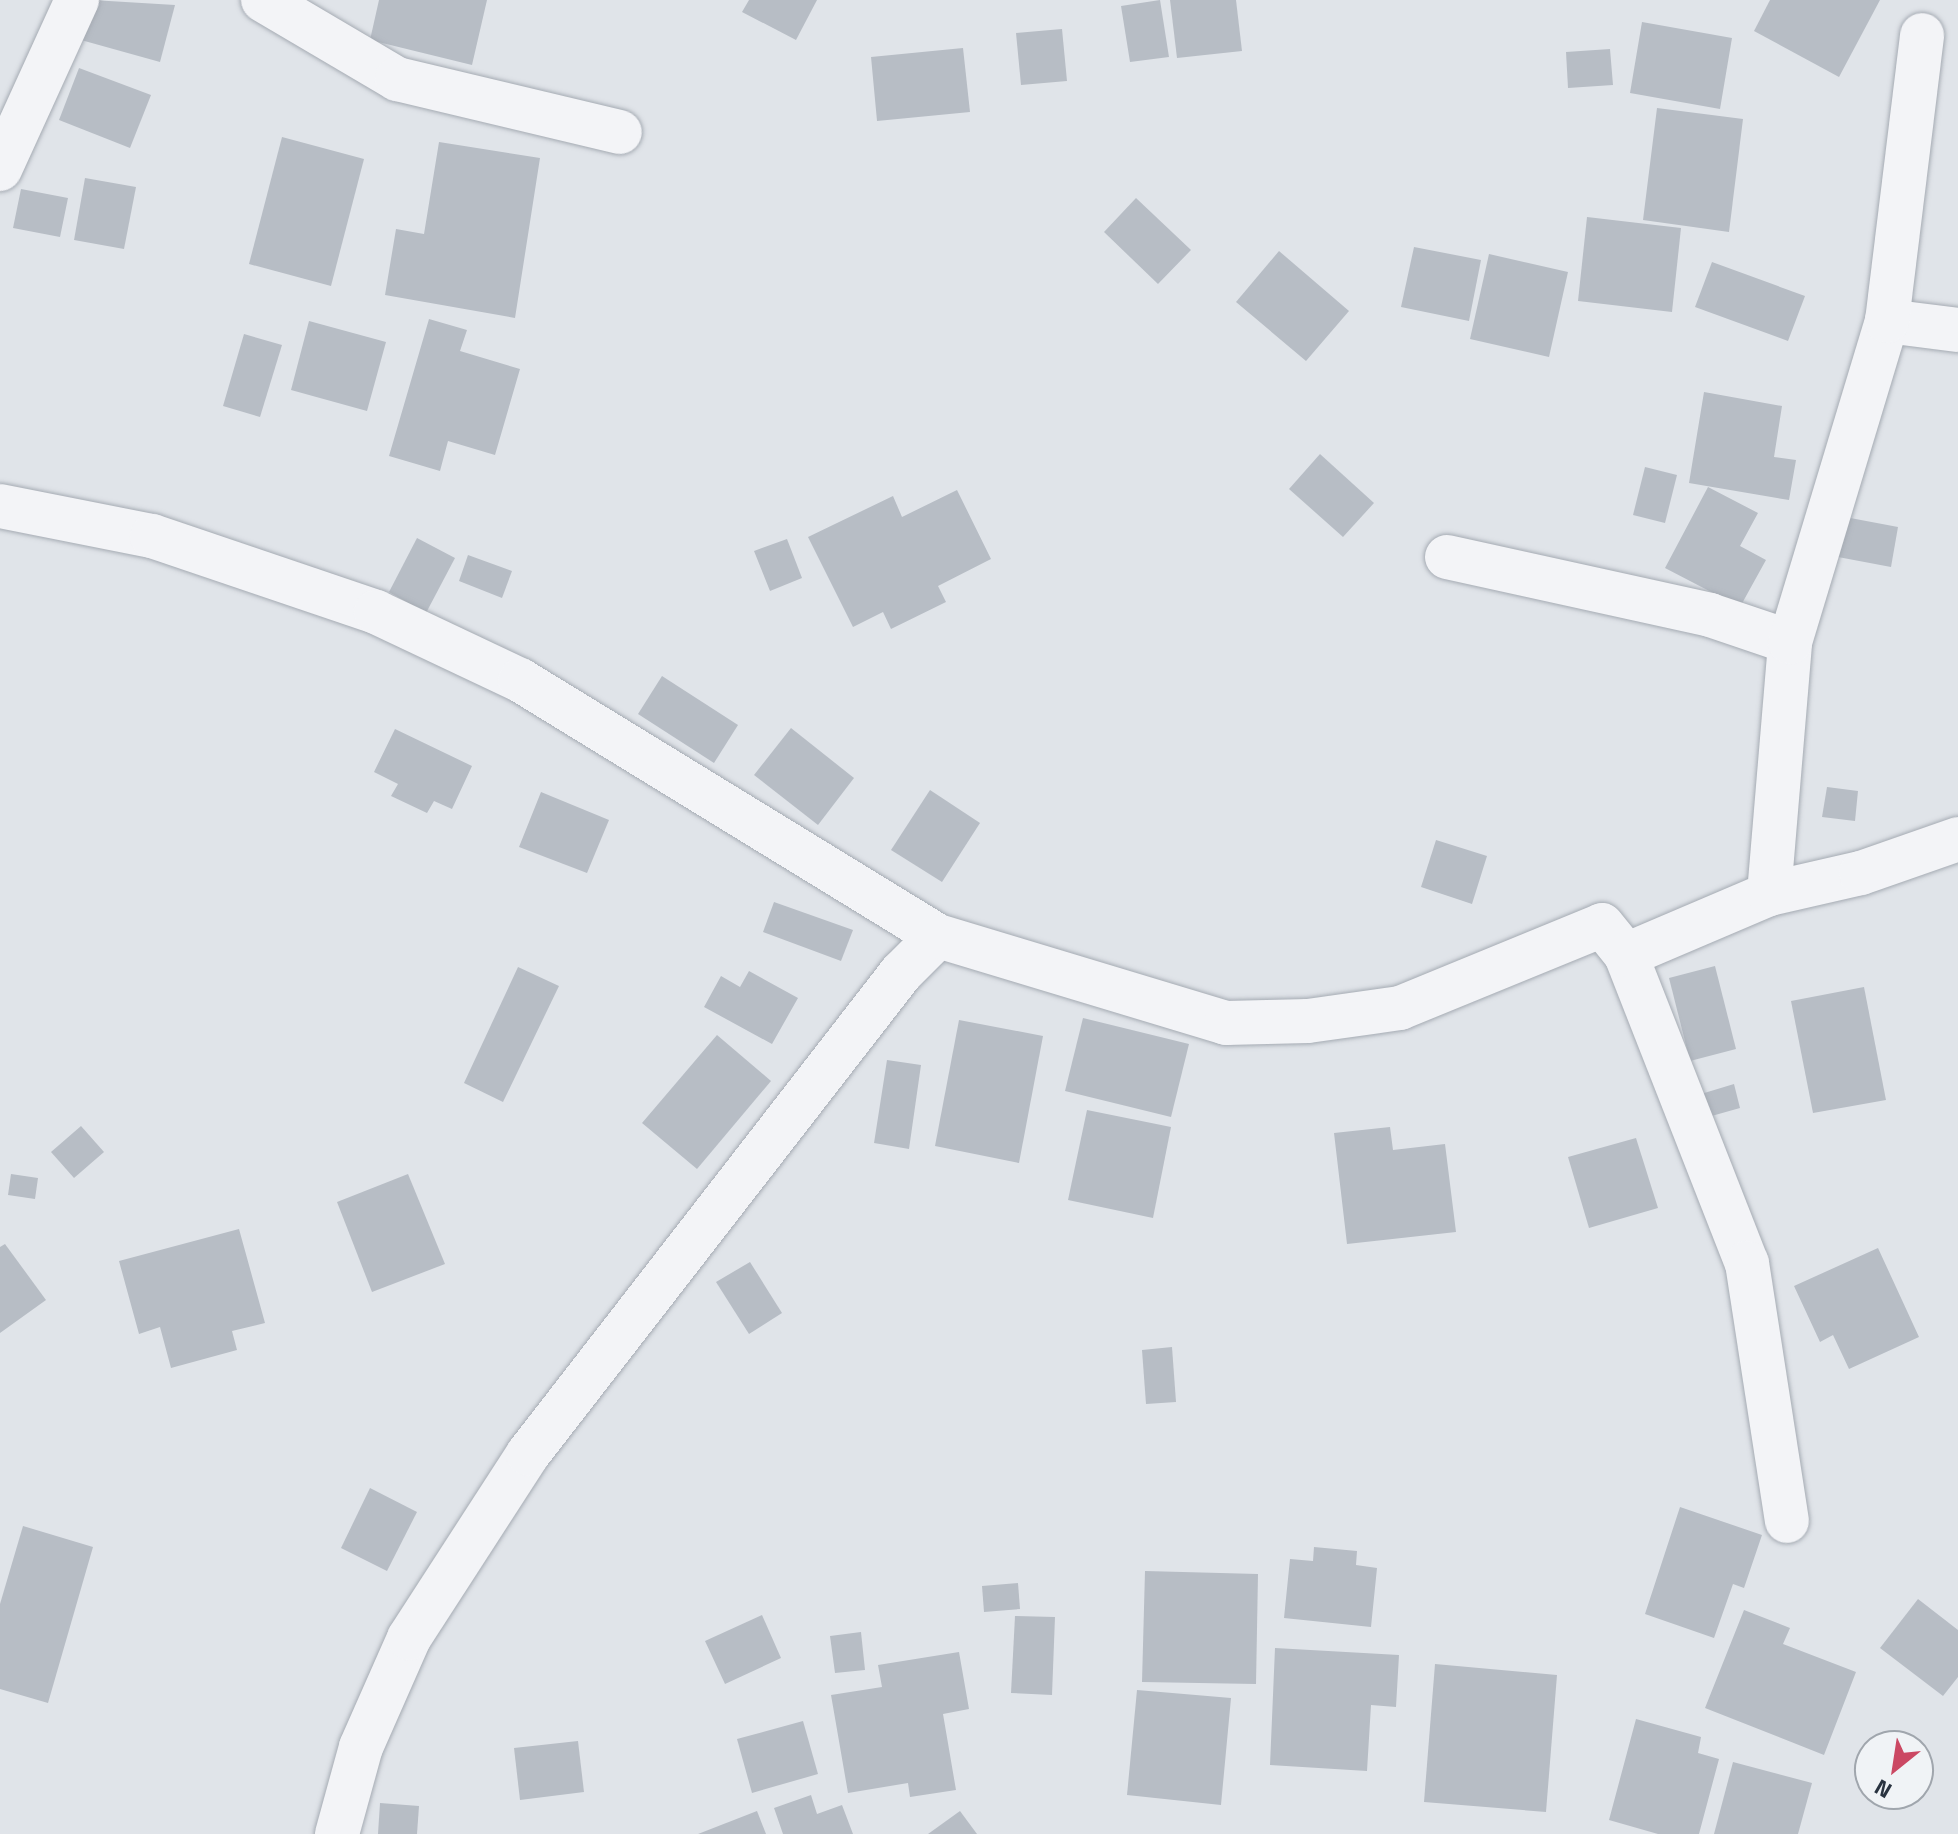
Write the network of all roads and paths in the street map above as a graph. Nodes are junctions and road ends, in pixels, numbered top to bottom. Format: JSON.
{"nodes":[{"id":1,"x":77,"y":0,"type":"edge"},
{"id":2,"x":263,"y":0,"type":"edge"},
{"id":3,"x":1922,"y":35,"type":"dead end"},
{"id":4,"x":620,"y":132,"type":"dead end"},
{"id":5,"x":0,"y":169,"type":"edge"},
{"id":6,"x":1887,"y":321,"type":"junction"},
{"id":7,"x":1958,"y":330,"type":"edge"},
{"id":8,"x":0,"y":506,"type":"edge"},
{"id":9,"x":1447,"y":557,"type":"dead end"},
{"id":10,"x":1790,"y":642,"type":"junction"},
{"id":11,"x":1958,"y":839,"type":"edge"},
{"id":12,"x":1769,"y":894,"type":"junction"},
{"id":13,"x":938,"y":936,"type":"junction"},
{"id":14,"x":1626,"y":955,"type":"junction"},
{"id":15,"x":1787,"y":1521,"type":"dead end"},
{"id":16,"x":337,"y":1834,"type":"edge"}],
"edges":[{"from":1,"to":5,"type":"street"},
{"from":2,"to":4,"type":"street"},
{"from":3,"to":6,"type":"street"},
{"from":6,"to":7,"type":"street"},
{"from":6,"to":10,"type":"street"},
{"from":8,"to":13,"type":"street"},
{"from":9,"to":10,"type":"street"},
{"from":10,"to":12,"type":"street"},
{"from":11,"to":12,"type":"street"},
{"from":12,"to":14,"type":"street"},
{"from":13,"to":14,"type":"street"},
{"from":13,"to":16,"type":"street"},
{"from":14,"to":15,"type":"street"}]}
